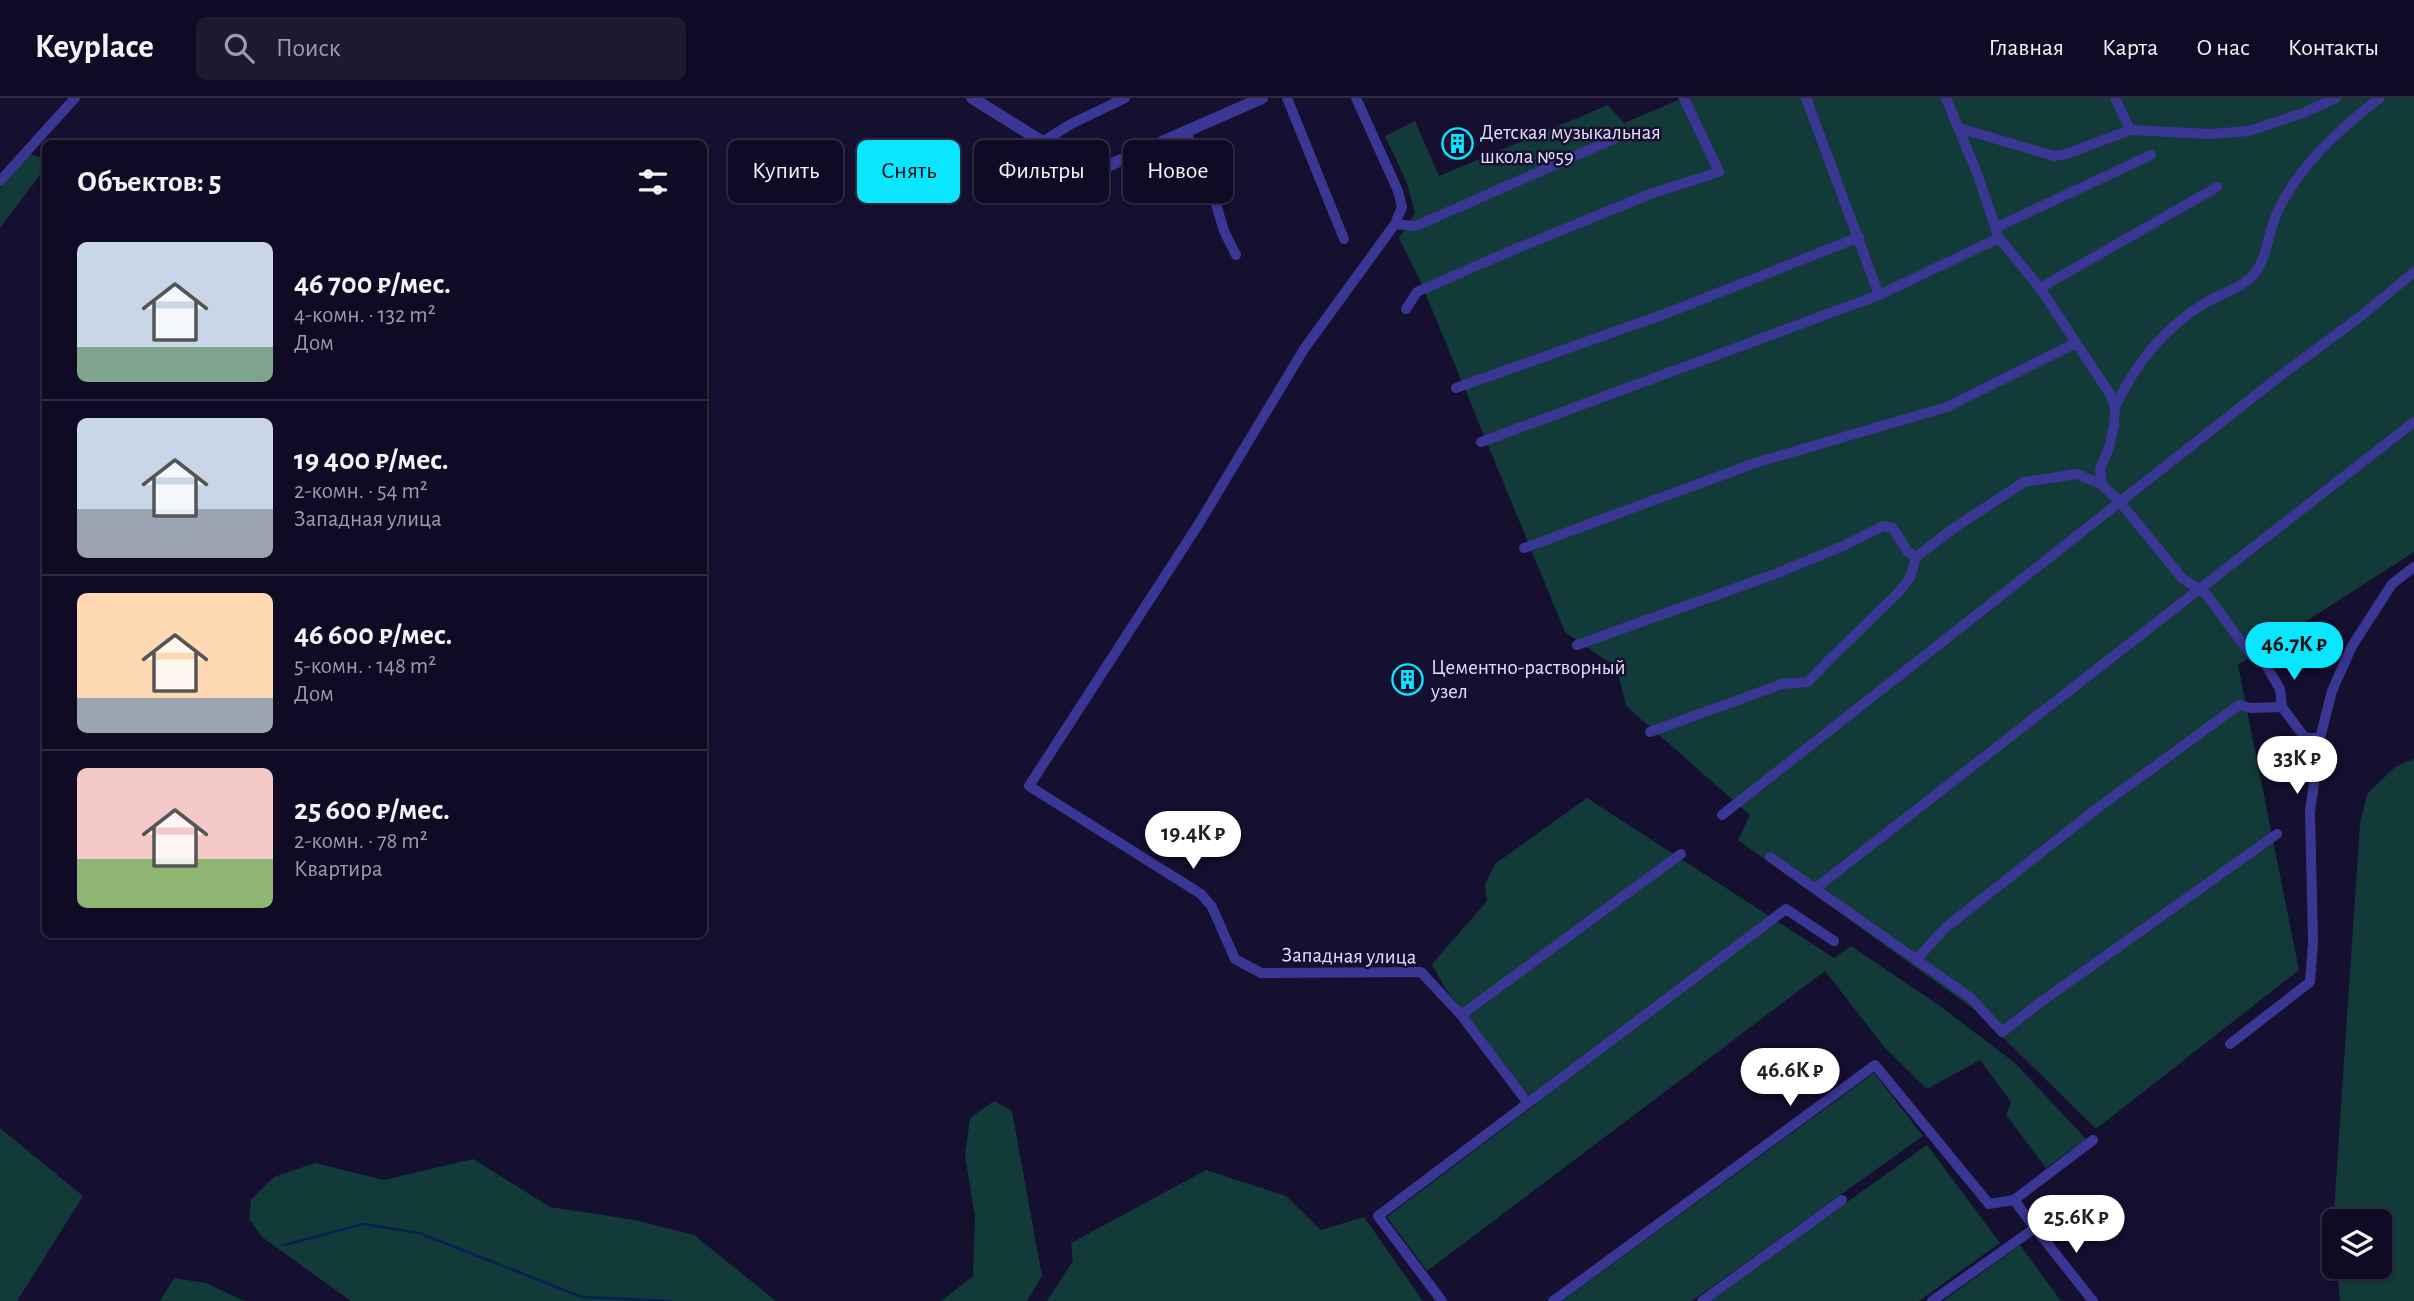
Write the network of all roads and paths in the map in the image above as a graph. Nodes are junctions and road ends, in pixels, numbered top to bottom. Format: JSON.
{"nodes":[{"id":1,"x":75,"y":98,"type":"edge"},
{"id":2,"x":972,"y":98,"type":"edge"},
{"id":3,"x":1125,"y":98,"type":"edge"},
{"id":4,"x":1262,"y":98,"type":"edge"},
{"id":5,"x":1287,"y":98,"type":"edge"},
{"id":6,"x":1356,"y":98,"type":"edge"},
{"id":7,"x":1684,"y":98,"type":"edge"},
{"id":8,"x":1806,"y":98,"type":"edge"},
{"id":9,"x":1946,"y":98,"type":"edge"},
{"id":10,"x":2115,"y":98,"type":"edge"},
{"id":11,"x":2336,"y":98,"type":"edge"},
{"id":12,"x":2380,"y":98,"type":"edge"},
{"id":13,"x":1959,"y":128,"type":"junction"},
{"id":14,"x":2130,"y":130,"type":"junction"},
{"id":15,"x":1186,"y":132,"type":"junction"},
{"id":16,"x":1618,"y":137,"type":"dead end"},
{"id":17,"x":1039,"y":140,"type":"edge"},
{"id":18,"x":1045,"y":140,"type":"edge"},
{"id":19,"x":2151,"y":155,"type":"dead end"},
{"id":20,"x":1109,"y":165,"type":"edge"},
{"id":21,"x":0,"y":181,"type":"edge"},
{"id":22,"x":2217,"y":187,"type":"dead end"},
{"id":23,"x":1395,"y":224,"type":"junction"},
{"id":24,"x":1997,"y":233,"type":"junction"},
{"id":25,"x":1859,"y":237,"type":"junction"},
{"id":26,"x":1344,"y":239,"type":"dead end"},
{"id":27,"x":1236,"y":255,"type":"dead end"},
{"id":28,"x":2414,"y":272,"type":"edge"},
{"id":29,"x":2040,"y":288,"type":"junction"},
{"id":30,"x":1879,"y":295,"type":"junction"},
{"id":31,"x":1406,"y":309,"type":"dead end"},
{"id":32,"x":2076,"y":344,"type":"junction"},
{"id":33,"x":1456,"y":388,"type":"dead end"},
{"id":34,"x":2115,"y":407,"type":"junction"},
{"id":35,"x":2414,"y":422,"type":"edge"},
{"id":36,"x":1481,"y":442,"type":"dead end"},
{"id":37,"x":2102,"y":485,"type":"junction"},
{"id":38,"x":2120,"y":502,"type":"junction"},
{"id":39,"x":1524,"y":548,"type":"dead end"},
{"id":40,"x":1916,"y":557,"type":"junction"},
{"id":41,"x":2414,"y":567,"type":"edge"},
{"id":42,"x":2198,"y":590,"type":"junction"},
{"id":43,"x":1577,"y":645,"type":"dead end"},
{"id":44,"x":2282,"y":707,"type":"junction"},
{"id":45,"x":1650,"y":732,"type":"dead end"},
{"id":46,"x":2320,"y":738,"type":"junction"},
{"id":47,"x":1722,"y":815,"type":"dead end"},
{"id":48,"x":2277,"y":834,"type":"dead end"},
{"id":49,"x":1681,"y":854,"type":"dead end"},
{"id":50,"x":1770,"y":857,"type":"dead end"},
{"id":51,"x":1816,"y":888,"type":"junction"},
{"id":52,"x":1834,"y":941,"type":"dead end"},
{"id":53,"x":1916,"y":960,"type":"junction"},
{"id":54,"x":1461,"y":1015,"type":"junction"},
{"id":55,"x":2230,"y":1044,"type":"dead end"},
{"id":56,"x":1528,"y":1103,"type":"junction"},
{"id":57,"x":2093,"y":1140,"type":"dead end"},
{"id":58,"x":1842,"y":1199,"type":"dead end"},
{"id":59,"x":2014,"y":1200,"type":"junction"},
{"id":60,"x":2035,"y":1227,"type":"junction"},
{"id":61,"x":1441,"y":1300,"type":"edge"},
{"id":62,"x":1553,"y":1301,"type":"edge"},
{"id":63,"x":1702,"y":1301,"type":"edge"},
{"id":64,"x":1932,"y":1301,"type":"edge"},
{"id":65,"x":2094,"y":1301,"type":"edge"}],
"edges":[{"from":1,"to":21,"type":"street"},
{"from":2,"to":17,"type":"street"},
{"from":3,"to":18,"type":"street"},
{"from":4,"to":15,"type":"street"},
{"from":5,"to":26,"type":"street"},
{"from":6,"to":23,"type":"street"},
{"from":7,"to":31,"type":"street"},
{"from":8,"to":25,"type":"street"},
{"from":9,"to":13,"type":"street"},
{"from":10,"to":14,"type":"street"},
{"from":11,"to":14,"type":"street"},
{"from":12,"to":34,"type":"street"},
{"from":13,"to":14,"type":"street"},
{"from":13,"to":24,"type":"street"},
{"from":15,"to":20,"type":"street"},
{"from":15,"to":27,"type":"street"},
{"from":16,"to":23,"type":"street"},
{"from":19,"to":24,"type":"street"},
{"from":22,"to":29,"type":"street"},
{"from":23,"to":54,"type":"street","name":"Западная улица"},
{"from":24,"to":29,"type":"street"},
{"from":24,"to":30,"type":"street"},
{"from":25,"to":30,"type":"street"},
{"from":25,"to":33,"type":"street"},
{"from":28,"to":38,"type":"street"},
{"from":29,"to":32,"type":"street"},
{"from":30,"to":36,"type":"street"},
{"from":32,"to":34,"type":"street"},
{"from":32,"to":39,"type":"street"},
{"from":34,"to":37,"type":"street"},
{"from":35,"to":42,"type":"street"},
{"from":37,"to":38,"type":"street"},
{"from":37,"to":40,"type":"street"},
{"from":38,"to":42,"type":"street"},
{"from":38,"to":47,"type":"street"},
{"from":40,"to":43,"type":"street"},
{"from":40,"to":45,"type":"street"},
{"from":41,"to":46,"type":"street"},
{"from":42,"to":44,"type":"street"},
{"from":42,"to":51,"type":"street"},
{"from":44,"to":46,"type":"street"},
{"from":44,"to":53,"type":"street"},
{"from":46,"to":55,"type":"street"},
{"from":48,"to":53,"type":"street"},
{"from":49,"to":54,"type":"street"},
{"from":50,"to":51,"type":"street"},
{"from":51,"to":53,"type":"street"},
{"from":52,"to":56,"type":"street"},
{"from":54,"to":56,"type":"street","name":"Западная улица"},
{"from":56,"to":61,"type":"street"},
{"from":57,"to":59,"type":"street"},
{"from":58,"to":63,"type":"street"},
{"from":59,"to":60,"type":"street"},
{"from":59,"to":62,"type":"street"},
{"from":60,"to":64,"type":"street"},
{"from":60,"to":65,"type":"street"}]}
